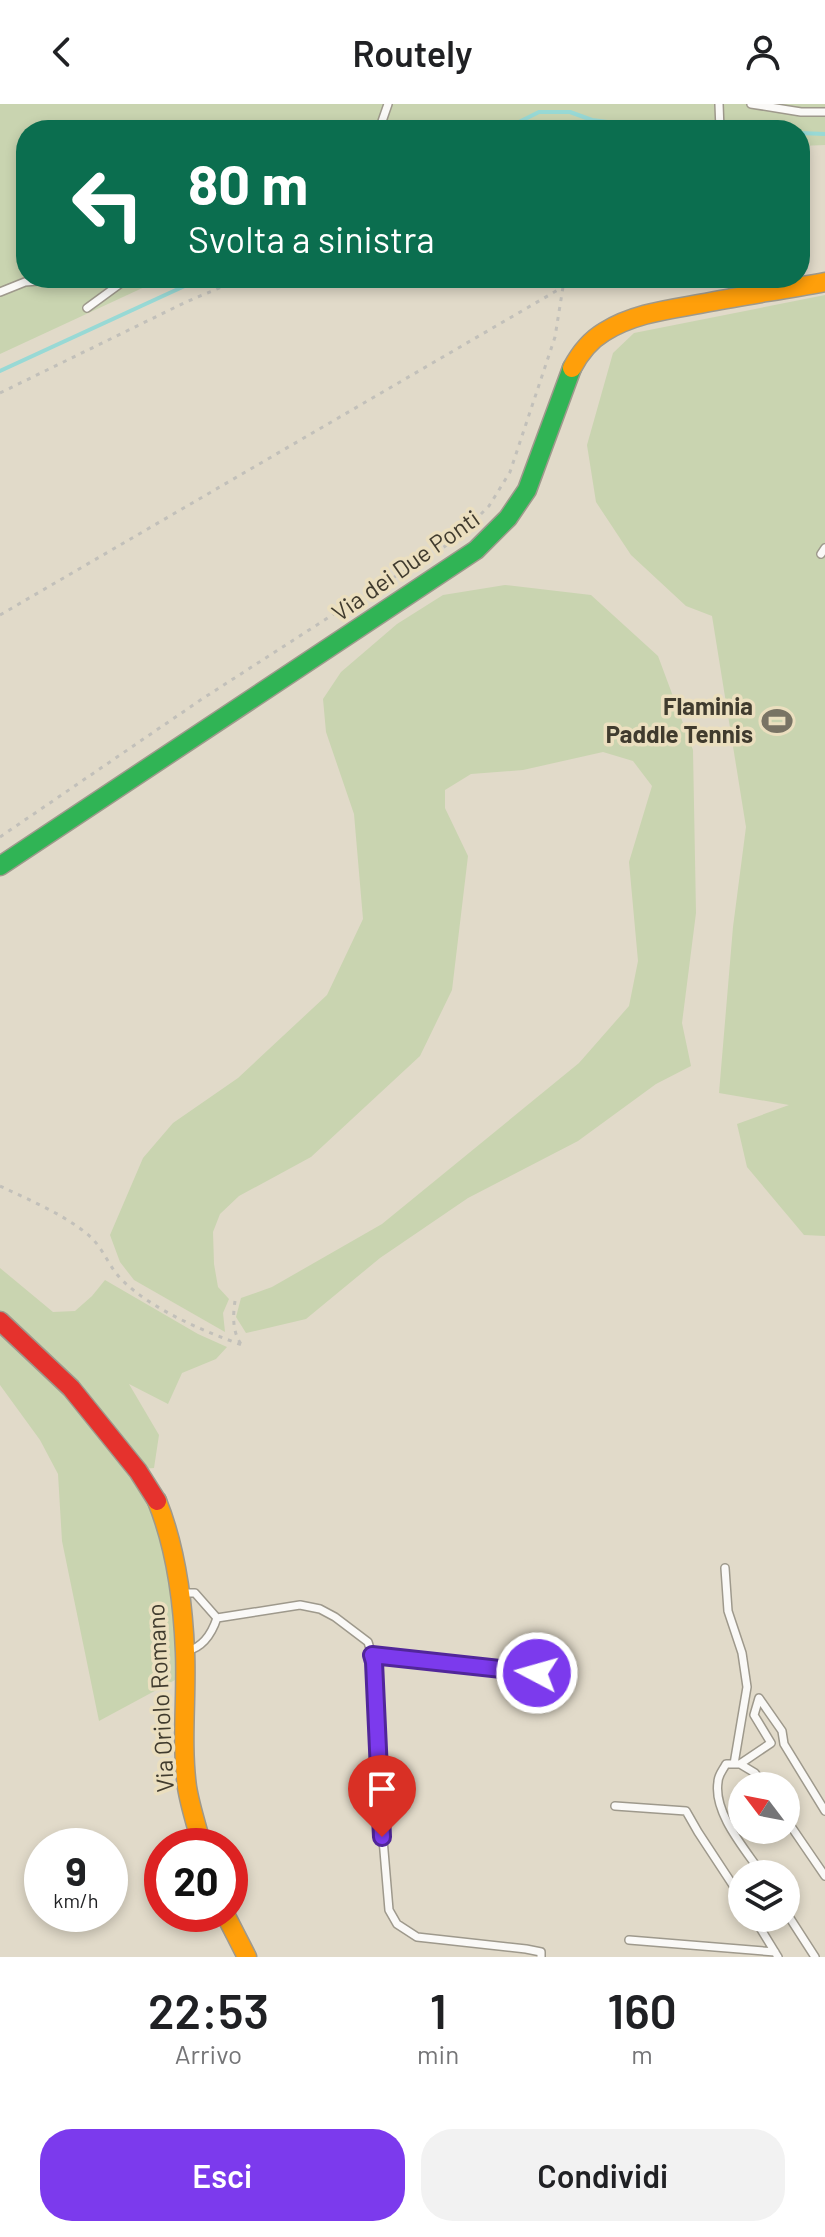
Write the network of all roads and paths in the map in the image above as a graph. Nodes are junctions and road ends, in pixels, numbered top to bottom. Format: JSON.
{"nodes":[{"id":1,"x":751,"y":104,"type":"edge"},
{"id":2,"x":825,"y":112,"type":"edge"},
{"id":3,"x":114,"y":288,"type":"edge"},
{"id":4,"x":219,"y":288,"type":"edge"},
{"id":5,"x":561,"y":288,"type":"edge"},
{"id":6,"x":563,"y":288,"type":"edge"},
{"id":7,"x":755,"y":288,"type":"edge"},
{"id":8,"x":87,"y":308,"type":"dead end"},
{"id":9,"x":0,"y":393,"type":"edge"},
{"id":10,"x":0,"y":615,"type":"edge"},
{"id":11,"x":0,"y":837,"type":"edge"},
{"id":12,"x":0,"y":866,"type":"edge"},
{"id":13,"x":0,"y":1186,"type":"edge"},
{"id":14,"x":235,"y":1301,"type":"dead end"},
{"id":15,"x":0,"y":1321,"type":"edge"},
{"id":16,"x":725,"y":1568,"type":"dead end"},
{"id":17,"x":179,"y":1593,"type":"junction"},
{"id":18,"x":217,"y":1618,"type":"junction"},
{"id":19,"x":185,"y":1651,"type":"junction"},
{"id":20,"x":372,"y":1655,"type":"junction"},
{"id":21,"x":537,"y":1673,"type":"dead end"},
{"id":22,"x":771,"y":1743,"type":"junction"},
{"id":23,"x":784,"y":1744,"type":"junction"},
{"id":24,"x":737,"y":1764,"type":"junction"},
{"id":25,"x":753,"y":1772,"type":"edge"},
{"id":26,"x":615,"y":1806,"type":"dead end"},
{"id":27,"x":825,"y":1811,"type":"edge"},
{"id":28,"x":197,"y":1828,"type":"edge"},
{"id":29,"x":800,"y":1839,"type":"edge"},
{"id":30,"x":753,"y":1860,"type":"edge"},
{"id":31,"x":825,"y":1876,"type":"edge"},
{"id":32,"x":728,"y":1878,"type":"edge"},
{"id":33,"x":234,"y":1932,"type":"edge"},
{"id":34,"x":762,"y":1932,"type":"edge"},
{"id":35,"x":799,"y":1932,"type":"edge"},
{"id":36,"x":629,"y":1940,"type":"dead end"},
{"id":37,"x":776,"y":1955,"type":"edge"},
{"id":38,"x":247,"y":1957,"type":"edge"},
{"id":39,"x":541,"y":1957,"type":"edge"},
{"id":40,"x":815,"y":1957,"type":"edge"}],
"edges":[{"from":1,"to":2,"type":"lane"},
{"from":3,"to":8,"type":"lane"},
{"from":4,"to":9,"type":"path"},
{"from":5,"to":10,"type":"path"},
{"from":6,"to":11,"type":"path"},
{"from":7,"to":12,"type":"street","name":"Via dei Due Ponti"},
{"from":13,"to":14,"type":"path"},
{"from":15,"to":17,"type":"street","name":"Via Oriolo Romano"},
{"from":16,"to":24,"type":"lane"},
{"from":17,"to":18,"type":"lane"},
{"from":17,"to":19,"type":"street","name":"Via Oriolo Romano"},
{"from":18,"to":19,"type":"lane"},
{"from":18,"to":20,"type":"lane"},
{"from":19,"to":28,"type":"street","name":"Via Oriolo Romano"},
{"from":20,"to":21,"type":"lane"},
{"from":20,"to":39,"type":"lane"},
{"from":22,"to":23,"type":"lane"},
{"from":22,"to":23,"type":"lane"},
{"from":22,"to":24,"type":"lane"},
{"from":23,"to":27,"type":"lane"},
{"from":24,"to":25,"type":"lane"},
{"from":24,"to":30,"type":"lane"},
{"from":26,"to":32,"type":"lane"},
{"from":29,"to":31,"type":"lane"},
{"from":33,"to":38,"type":"street"},
{"from":34,"to":37,"type":"lane"},
{"from":35,"to":40,"type":"lane"},
{"from":36,"to":37,"type":"lane"}]}
